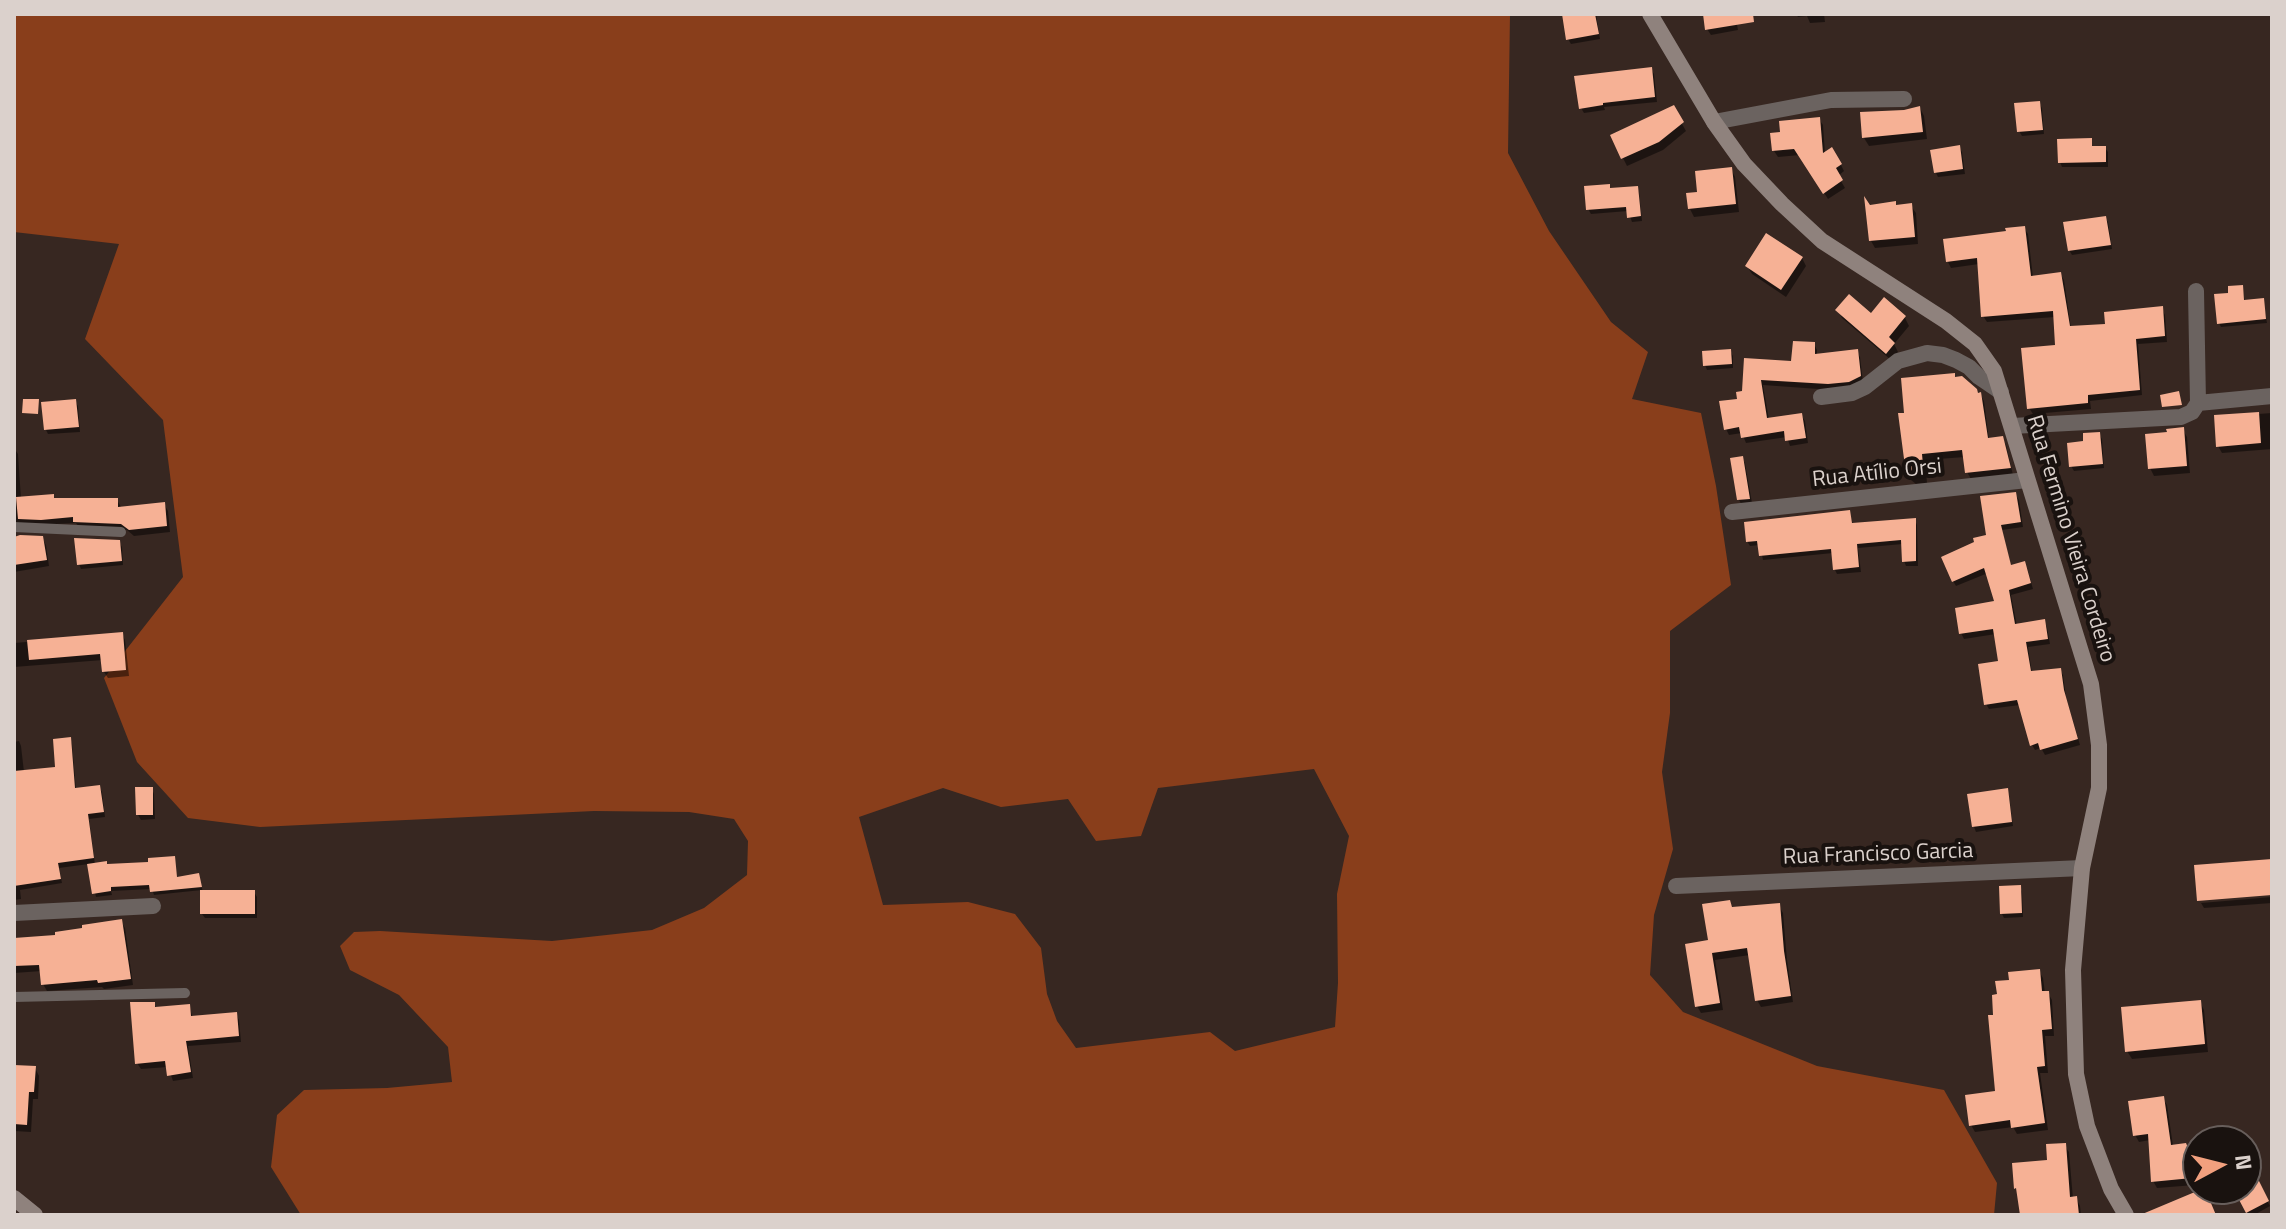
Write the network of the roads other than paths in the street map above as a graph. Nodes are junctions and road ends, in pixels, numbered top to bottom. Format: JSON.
{"nodes":[{"id":1,"x":1650,"y":14,"type":"edge"},
{"id":2,"x":1904,"y":99,"type":"dead end"},
{"id":3,"x":1714,"y":122,"type":"junction"},
{"id":4,"x":2196,"y":291,"type":"dead end"},
{"id":5,"x":2001,"y":392,"type":"junction"},
{"id":6,"x":2272,"y":396,"type":"edge"},
{"id":7,"x":1821,"y":397,"type":"dead end"},
{"id":8,"x":2198,"y":403,"type":"junction"},
{"id":9,"x":2012,"y":426,"type":"junction"},
{"id":10,"x":2027,"y":480,"type":"junction"},
{"id":11,"x":1732,"y":512,"type":"dead end"},
{"id":12,"x":14,"y":527,"type":"edge"},
{"id":13,"x":121,"y":532,"type":"dead end"},
{"id":14,"x":2082,"y":868,"type":"junction"},
{"id":15,"x":1676,"y":886,"type":"dead end"},
{"id":16,"x":153,"y":906,"type":"dead end"},
{"id":17,"x":14,"y":913,"type":"edge"},
{"id":18,"x":185,"y":993,"type":"dead end"},
{"id":19,"x":14,"y":997,"type":"edge"},
{"id":20,"x":14,"y":1198,"type":"edge"},
{"id":21,"x":35,"y":1215,"type":"edge"},
{"id":22,"x":2126,"y":1215,"type":"edge"}],
"edges":[{"from":1,"to":3,"type":"street","name":"Rua Fermino Vieira Cordeiro"},
{"from":2,"to":3,"type":"street"},
{"from":3,"to":5,"type":"street","name":"Rua Fermino Vieira Cordeiro"},
{"from":4,"to":8,"type":"street"},
{"from":5,"to":7,"type":"street"},
{"from":5,"to":9,"type":"street","name":"Rua Fermino Vieira Cordeiro"},
{"from":6,"to":8,"type":"street"},
{"from":8,"to":9,"type":"street"},
{"from":9,"to":10,"type":"street","name":"Rua Fermino Vieira Cordeiro"},
{"from":10,"to":11,"type":"street","name":"Rua Atílio Orsi"},
{"from":10,"to":14,"type":"street","name":"Rua Fermino Vieira Cordeiro"},
{"from":12,"to":13,"type":"lane"},
{"from":14,"to":15,"type":"street","name":"Rua Francisco Garcia"},
{"from":14,"to":22,"type":"street","name":"Rua Fermino Vieira Cordeiro"},
{"from":16,"to":17,"type":"street"},
{"from":18,"to":19,"type":"lane"},
{"from":20,"to":21,"type":"street"}]}
